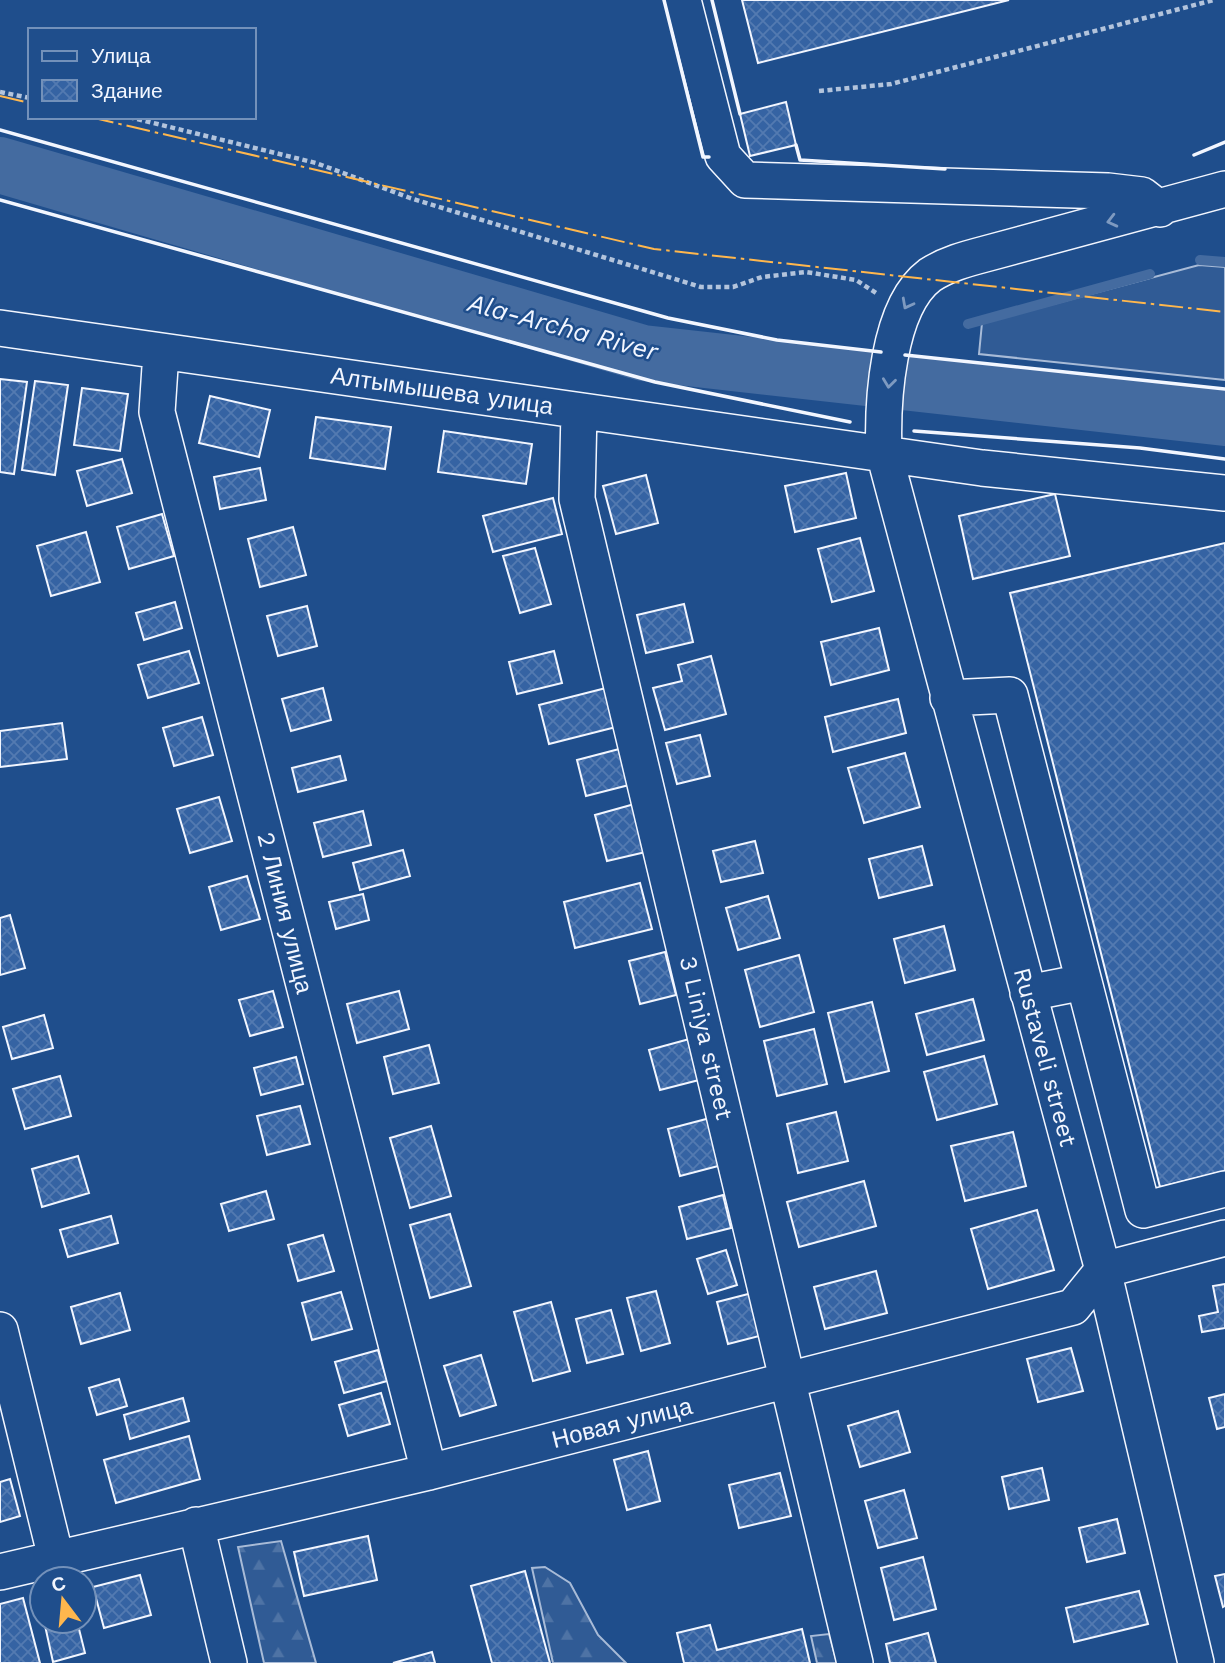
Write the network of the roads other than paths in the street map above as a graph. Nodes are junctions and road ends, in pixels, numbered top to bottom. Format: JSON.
{"nodes":[{"id":1,"x":683,"y":0,"type":"edge"},
{"id":2,"x":1225,"y":189,"type":"edge"},
{"id":3,"x":1160,"y":209,"type":"junction"},
{"id":4,"x":0,"y":328,"type":"edge"},
{"id":5,"x":161,"y":352,"type":"junction"},
{"id":6,"x":579,"y":411,"type":"junction"},
{"id":7,"x":884,"y":440,"type":"junction"},
{"id":8,"x":1225,"y":493,"type":"edge"},
{"id":9,"x":948,"y":698,"type":"junction"},
{"id":10,"x":1083,"y":982,"type":"junction"},
{"id":11,"x":1028,"y":993,"type":"junction"},
{"id":12,"x":1225,"y":1189,"type":"edge"},
{"id":13,"x":1225,"y":1238,"type":"edge"},
{"id":14,"x":1103,"y":1270,"type":"junction"},
{"id":15,"x":0,"y":1330,"type":"edge"},
{"id":16,"x":787,"y":1380,"type":"junction"},
{"id":17,"x":429,"y":1472,"type":"junction"},
{"id":18,"x":196,"y":1525,"type":"junction"},
{"id":19,"x":56,"y":1558,"type":"junction"},
{"id":20,"x":0,"y":1572,"type":"edge"},
{"id":21,"x":229,"y":1663,"type":"edge"},
{"id":22,"x":855,"y":1663,"type":"edge"},
{"id":23,"x":1196,"y":1663,"type":"edge"}],
"edges":[{"from":1,"to":3,"type":"street"},
{"from":2,"to":3,"type":"street"},
{"from":3,"to":7,"type":"street","one_way":true},
{"from":4,"to":5,"type":"street","name":"Алтымышева улица"},
{"from":5,"to":6,"type":"street","name":"Алтымышева улица"},
{"from":5,"to":17,"type":"street","name":"2 Линия улица"},
{"from":6,"to":7,"type":"street","name":"Алтымышева улица"},
{"from":6,"to":16,"type":"street","name":"3 Liniya street"},
{"from":7,"to":8,"type":"street","name":"Алтымышева улица"},
{"from":7,"to":9,"type":"street","name":"Rustaveli street"},
{"from":9,"to":10,"type":"street"},
{"from":9,"to":11,"type":"street","name":"Rustaveli street"},
{"from":10,"to":11,"type":"street"},
{"from":10,"to":12,"type":"street"},
{"from":11,"to":14,"type":"street","name":"Rustaveli street"},
{"from":13,"to":14,"type":"street"},
{"from":14,"to":16,"type":"street","name":"Новая улица"},
{"from":14,"to":23,"type":"street","name":"Rustaveli street"},
{"from":15,"to":19,"type":"street"},
{"from":16,"to":17,"type":"street","name":"Новая улица"},
{"from":16,"to":22,"type":"street","name":"3 Liniya street"},
{"from":17,"to":18,"type":"street","name":"Новая улица"},
{"from":18,"to":19,"type":"street","name":"Новая улица"},
{"from":18,"to":21,"type":"street"},
{"from":19,"to":20,"type":"street","name":"Новая улица"}]}
